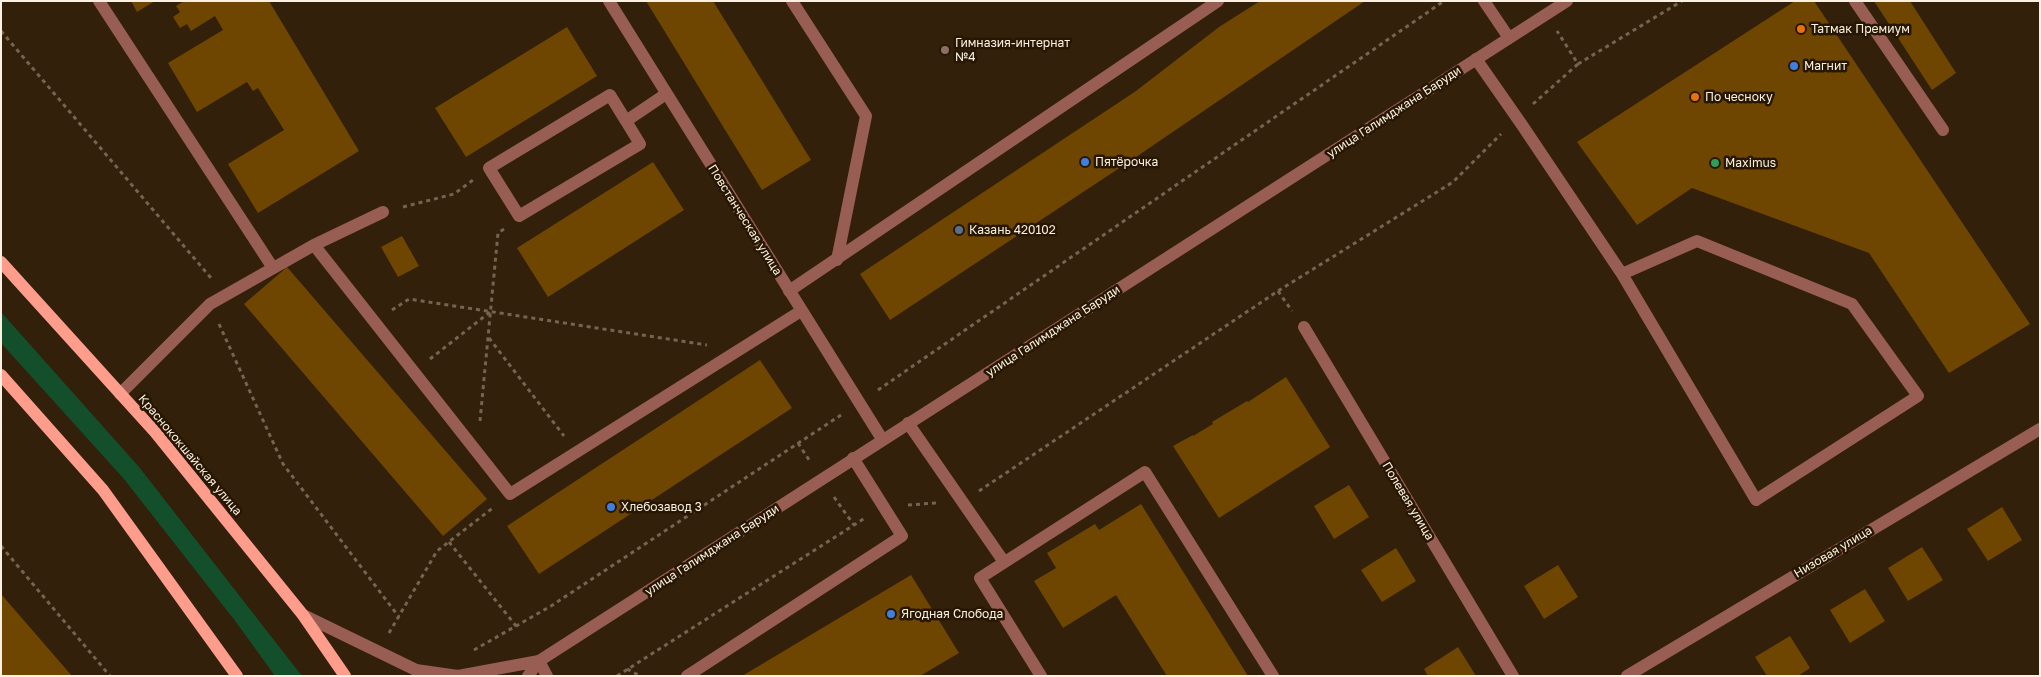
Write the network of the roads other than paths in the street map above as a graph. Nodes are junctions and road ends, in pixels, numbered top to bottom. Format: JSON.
{"nodes":[{"id":1,"x":99,"y":1,"type":"edge"},
{"id":2,"x":609,"y":1,"type":"edge"},
{"id":3,"x":792,"y":1,"type":"edge"},
{"id":4,"x":1218,"y":1,"type":"edge"},
{"id":5,"x":1484,"y":1,"type":"edge"},
{"id":6,"x":1567,"y":1,"type":"edge"},
{"id":7,"x":1855,"y":1,"type":"edge"},
{"id":8,"x":1509,"y":38,"type":"junction"},
{"id":9,"x":1476,"y":59,"type":"junction"},
{"id":10,"x":666,"y":94,"type":"junction"},
{"id":11,"x":626,"y":121,"type":"junction"},
{"id":12,"x":1942,"y":130,"type":"dead end"},
{"id":13,"x":383,"y":212,"type":"road end"},
{"id":14,"x":314,"y":244,"type":"junction"},
{"id":15,"x":837,"y":260,"type":"junction"},
{"id":16,"x":1,"y":262,"type":"edge"},
{"id":17,"x":273,"y":268,"type":"junction"},
{"id":18,"x":1622,"y":274,"type":"junction"},
{"id":19,"x":789,"y":291,"type":"junction"},
{"id":20,"x":801,"y":311,"type":"junction"},
{"id":21,"x":1304,"y":327,"type":"dead end"},
{"id":22,"x":1,"y":375,"type":"edge"},
{"id":23,"x":120,"y":394,"type":"junction"},
{"id":24,"x":908,"y":423,"type":"junction"},
{"id":25,"x":2040,"y":429,"type":"edge"},
{"id":26,"x":882,"y":439,"type":"junction"},
{"id":27,"x":853,"y":458,"type":"junction"},
{"id":28,"x":1004,"y":562,"type":"junction"},
{"id":29,"x":303,"y":615,"type":"junction"},
{"id":30,"x":539,"y":661,"type":"junction"},
{"id":31,"x":237,"y":676,"type":"edge"},
{"id":32,"x":345,"y":676,"type":"edge"},
{"id":33,"x":528,"y":676,"type":"edge"},
{"id":34,"x":547,"y":676,"type":"edge"},
{"id":35,"x":687,"y":676,"type":"edge"},
{"id":36,"x":1041,"y":676,"type":"edge"},
{"id":37,"x":1273,"y":676,"type":"edge"},
{"id":38,"x":1513,"y":676,"type":"edge"},
{"id":39,"x":1627,"y":676,"type":"edge"}],
"edges":[{"from":1,"to":17,"type":"street"},
{"from":2,"to":10,"type":"street","name":"Повстанческая улица"},
{"from":3,"to":15,"type":"street"},
{"from":4,"to":15,"type":"street"},
{"from":5,"to":8,"type":"street"},
{"from":6,"to":8,"type":"street","name":"улица Галимджана Баруди"},
{"from":7,"to":12,"type":"street"},
{"from":8,"to":9,"type":"street","name":"улица Галимджана Баруди"},
{"from":9,"to":18,"type":"street"},
{"from":9,"to":24,"type":"street","name":"улица Галимджана Баруди"},
{"from":10,"to":11,"type":"street"},
{"from":10,"to":19,"type":"street","name":"Повстанческая улица"},
{"from":11,"to":11,"type":"street"},
{"from":13,"to":14,"type":"street"},
{"from":14,"to":17,"type":"street"},
{"from":14,"to":20,"type":"street"},
{"from":15,"to":19,"type":"street"},
{"from":16,"to":23,"type":"main road","name":"Краснококшайская улица"},
{"from":17,"to":23,"type":"street"},
{"from":18,"to":18,"type":"street"},
{"from":19,"to":20,"type":"street","name":"Повстанческая улица"},
{"from":20,"to":26,"type":"street","name":"Повстанческая улица"},
{"from":21,"to":38,"type":"street","name":"Полевая улица"},
{"from":22,"to":31,"type":"main road"},
{"from":23,"to":29,"type":"main road","name":"Краснококшайская улица"},
{"from":24,"to":26,"type":"street","name":"улица Галимджана Баруди"},
{"from":24,"to":28,"type":"street"},
{"from":25,"to":39,"type":"street","name":"Низовая улица"},
{"from":26,"to":27,"type":"street","name":"улица Галимджана Баруди"},
{"from":27,"to":30,"type":"street","name":"улица Галимджана Баруди"},
{"from":27,"to":35,"type":"street"},
{"from":28,"to":36,"type":"street"},
{"from":28,"to":37,"type":"street"},
{"from":29,"to":30,"type":"street","name":"улица Галимджана Баруди"},
{"from":29,"to":32,"type":"main road","name":"Краснококшайская улица"},
{"from":30,"to":33,"type":"street","name":"улица Галимджана Баруди"},
{"from":30,"to":34,"type":"street"}]}
